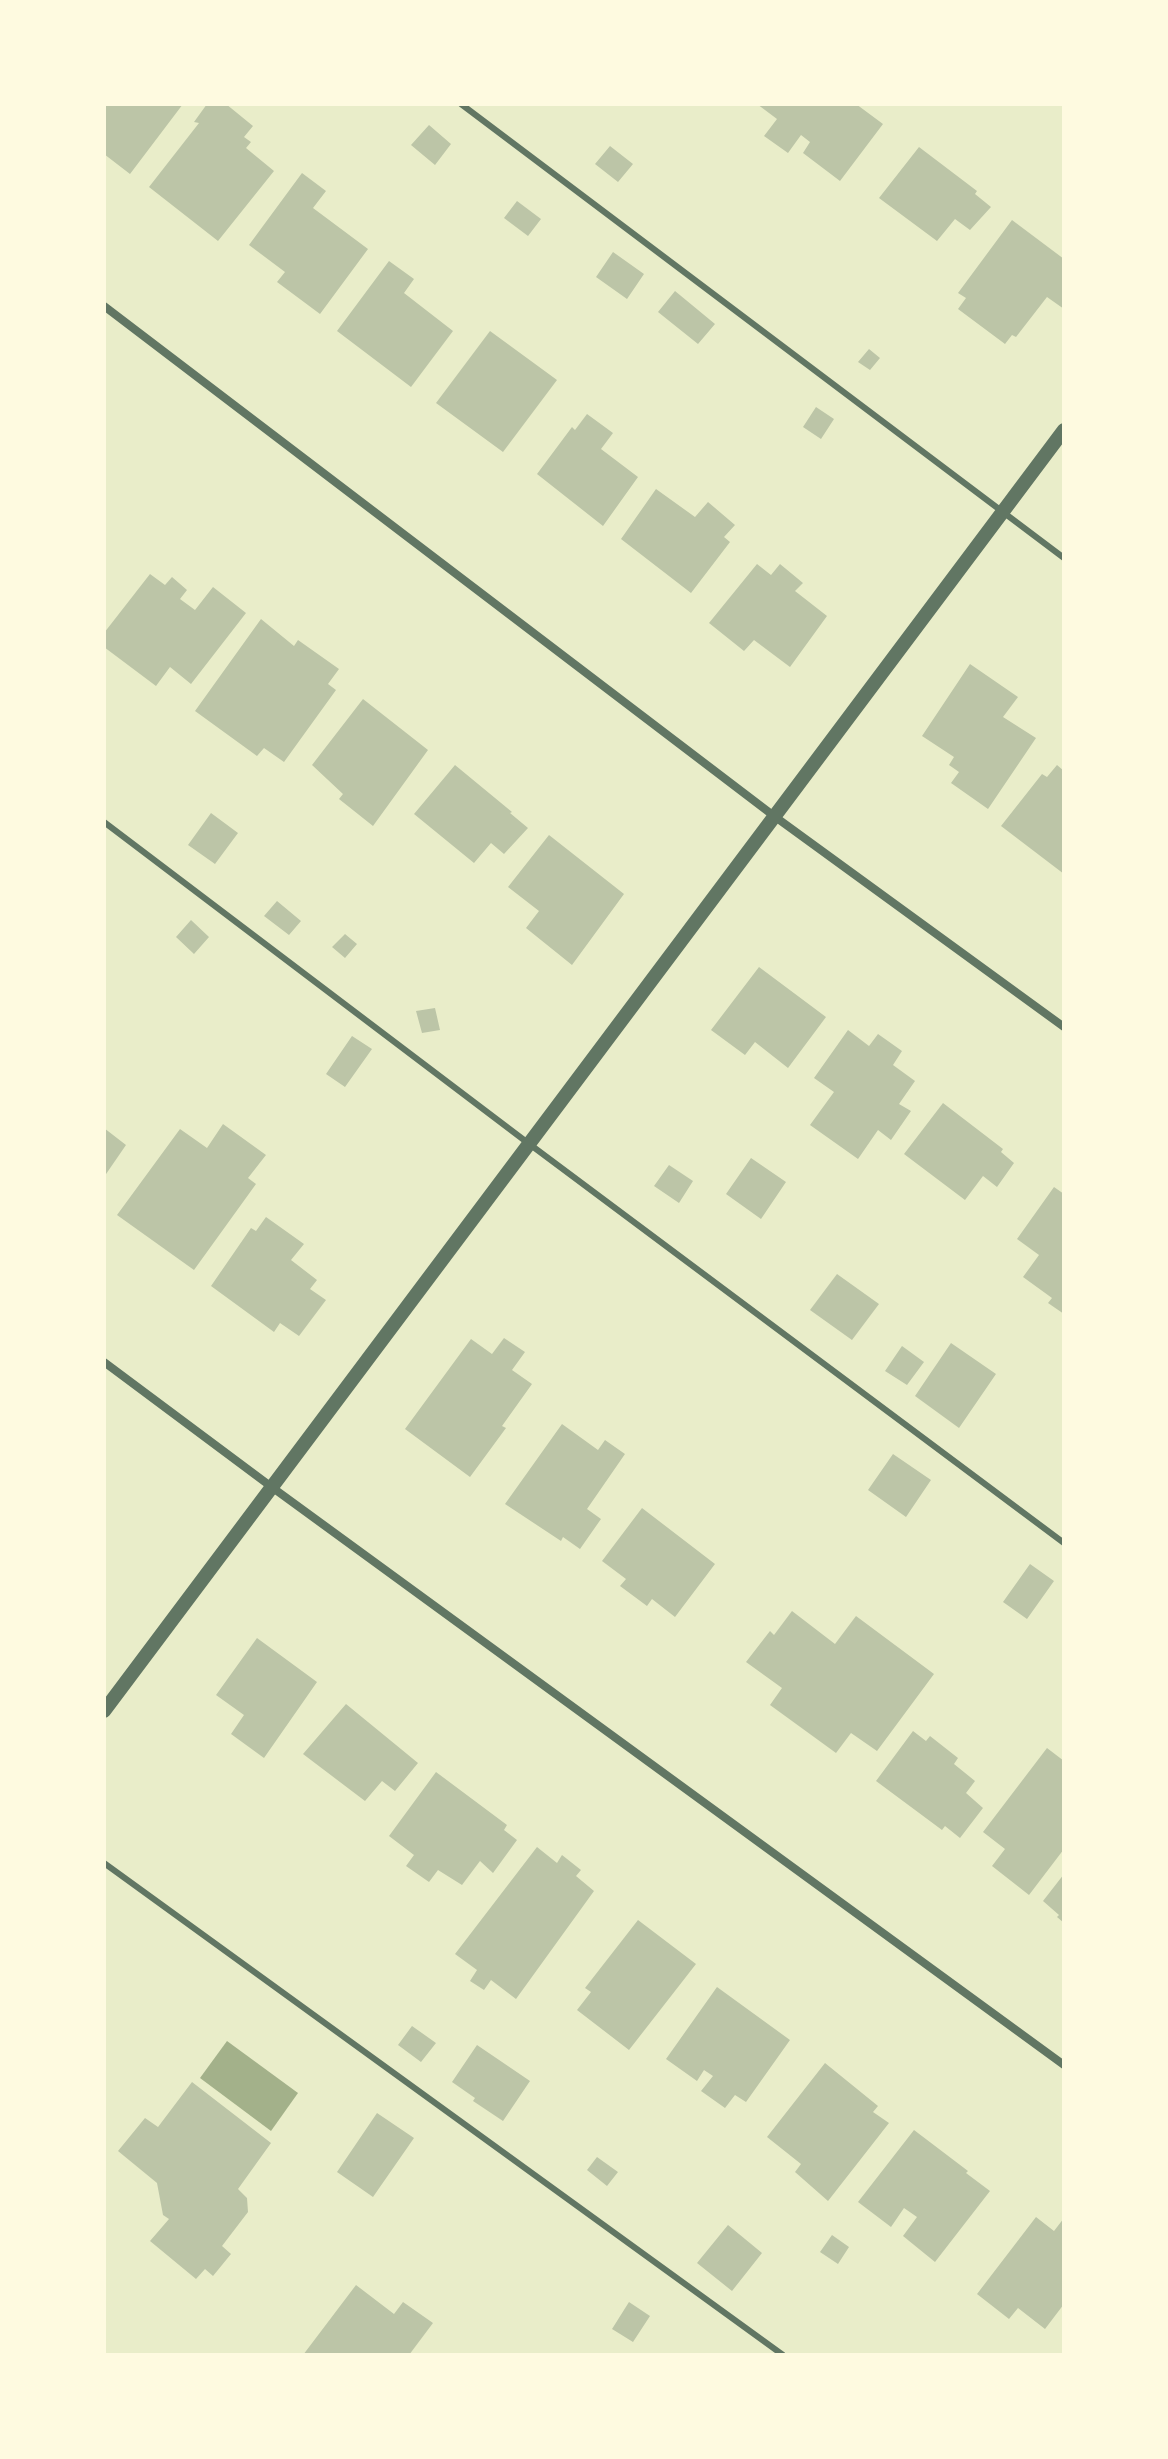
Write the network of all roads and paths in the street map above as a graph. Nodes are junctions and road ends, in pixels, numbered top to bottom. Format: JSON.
{"nodes":[{"id":1,"x":461,"y":104,"type":"edge"},
{"id":2,"x":104,"y":306,"type":"edge"},
{"id":3,"x":1064,"y":430,"type":"edge"},
{"id":4,"x":1002,"y":511,"type":"junction"},
{"id":5,"x":1064,"y":558,"type":"edge"},
{"id":6,"x":774,"y":816,"type":"junction"},
{"id":7,"x":104,"y":822,"type":"edge"},
{"id":8,"x":1064,"y":1027,"type":"edge"},
{"id":9,"x":528,"y":1143,"type":"junction"},
{"id":10,"x":104,"y":1362,"type":"edge"},
{"id":11,"x":273,"y":1488,"type":"junction"},
{"id":12,"x":1064,"y":1543,"type":"edge"},
{"id":13,"x":104,"y":1711,"type":"edge"},
{"id":14,"x":104,"y":1863,"type":"edge"},
{"id":15,"x":1064,"y":2065,"type":"edge"},
{"id":16,"x":783,"y":2355,"type":"edge"}],
"edges":[{"from":1,"to":4,"type":"lane"},
{"from":2,"to":6,"type":"street"},
{"from":3,"to":4,"type":"street"},
{"from":4,"to":5,"type":"lane"},
{"from":4,"to":6,"type":"street"},
{"from":6,"to":8,"type":"street"},
{"from":6,"to":9,"type":"street"},
{"from":7,"to":9,"type":"lane"},
{"from":9,"to":11,"type":"street"},
{"from":9,"to":12,"type":"lane"},
{"from":10,"to":11,"type":"street"},
{"from":11,"to":13,"type":"street"},
{"from":11,"to":15,"type":"street"},
{"from":14,"to":16,"type":"lane"}]}
